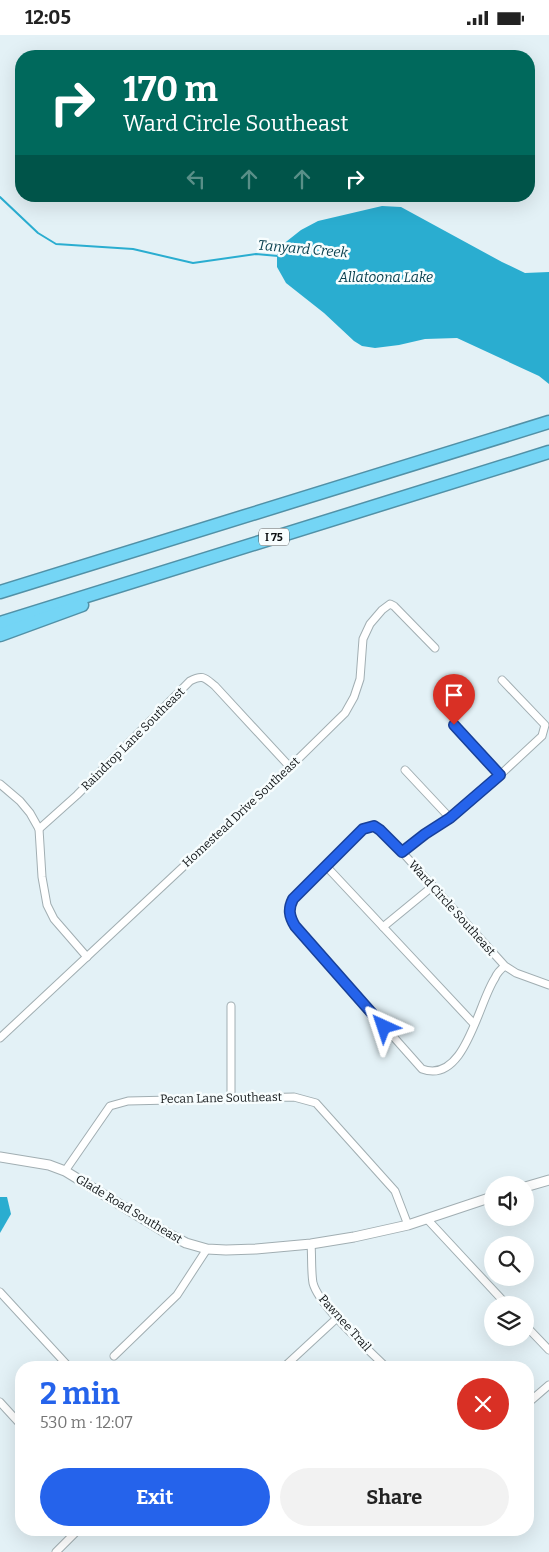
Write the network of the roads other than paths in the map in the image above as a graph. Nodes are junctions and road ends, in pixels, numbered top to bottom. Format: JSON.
{"nodes":[{"id":1,"x":549,"y":422,"type":"edge"},
{"id":2,"x":549,"y":452,"type":"edge"},
{"id":3,"x":153,"y":575,"type":"junction"},
{"id":4,"x":2,"y":591,"type":"edge"},
{"id":5,"x":0,"y":623,"type":"edge"},
{"id":6,"x":0,"y":635,"type":"edge"},
{"id":7,"x":435,"y":649,"type":"dead end"},
{"id":8,"x":502,"y":680,"type":"dead end"},
{"id":9,"x":454,"y":725,"type":"dead end"},
{"id":10,"x":290,"y":767,"type":"junction"},
{"id":11,"x":405,"y":770,"type":"dead end"},
{"id":12,"x":500,"y":775,"type":"junction"},
{"id":13,"x":0,"y":784,"type":"edge"},
{"id":14,"x":450,"y":818,"type":"junction"},
{"id":15,"x":39,"y":829,"type":"junction"},
{"id":16,"x":402,"y":852,"type":"junction"},
{"id":17,"x":326,"y":867,"type":"junction"},
{"id":18,"x":433,"y":886,"type":"junction"},
{"id":19,"x":383,"y":927,"type":"junction"},
{"id":20,"x":87,"y":957,"type":"junction"},
{"id":21,"x":505,"y":965,"type":"junction"},
{"id":22,"x":549,"y":985,"type":"edge"},
{"id":23,"x":231,"y":1006,"type":"dead end"},
{"id":24,"x":474,"y":1024,"type":"junction"},
{"id":25,"x":0,"y":1038,"type":"edge"},
{"id":26,"x":231,"y":1097,"type":"junction"},
{"id":27,"x":0,"y":1157,"type":"edge"},
{"id":28,"x":65,"y":1171,"type":"junction"},
{"id":29,"x":549,"y":1180,"type":"edge"},
{"id":30,"x":534,"y":1184,"type":"edge"},
{"id":31,"x":484,"y":1200,"type":"edge"},
{"id":32,"x":427,"y":1219,"type":"junction"},
{"id":33,"x":408,"y":1225,"type":"junction"},
{"id":34,"x":311,"y":1244,"type":"junction"},
{"id":35,"x":207,"y":1249,"type":"junction"},
{"id":36,"x":0,"y":1292,"type":"edge"},
{"id":37,"x":499,"y":1296,"type":"edge"},
{"id":38,"x":337,"y":1318,"type":"junction"},
{"id":39,"x":534,"y":1334,"type":"edge"},
{"id":40,"x":549,"y":1350,"type":"edge"},
{"id":41,"x":114,"y":1356,"type":"dead end"},
{"id":42,"x":63,"y":1361,"type":"edge"},
{"id":43,"x":290,"y":1361,"type":"edge"},
{"id":44,"x":380,"y":1361,"type":"edge"},
{"id":45,"x":549,"y":1385,"type":"edge"},
{"id":46,"x":534,"y":1398,"type":"edge"},
{"id":47,"x":0,"y":1402,"type":"edge"},
{"id":48,"x":15,"y":1418,"type":"edge"},
{"id":49,"x":72,"y":1536,"type":"edge"},
{"id":50,"x":56,"y":1552,"type":"edge"}],
"edges":[{"from":1,"to":4,"type":"highway","number":"I 75"},
{"from":2,"to":3,"type":"highway","number":"I 75"},
{"from":3,"to":5,"type":"highway","number":"I 75"},
{"from":3,"to":6,"type":"highway"},
{"from":7,"to":10,"type":"street","name":"Homestead Drive Southeast"},
{"from":8,"to":12,"type":"street"},
{"from":9,"to":12,"type":"street"},
{"from":10,"to":15,"type":"street","name":"Raindrop Lane Southeast"},
{"from":10,"to":20,"type":"street","name":"Homestead Drive Southeast"},
{"from":11,"to":14,"type":"street"},
{"from":12,"to":14,"type":"street"},
{"from":13,"to":15,"type":"street"},
{"from":14,"to":16,"type":"street"},
{"from":15,"to":20,"type":"street"},
{"from":16,"to":17,"type":"street","name":"Ward Circle Southeast"},
{"from":16,"to":18,"type":"street","name":"Ward Circle Southeast"},
{"from":17,"to":19,"type":"street"},
{"from":17,"to":24,"type":"street","name":"Ward Circle Southeast"},
{"from":18,"to":19,"type":"street"},
{"from":18,"to":21,"type":"street","name":"Ward Circle Southeast"},
{"from":19,"to":24,"type":"street"},
{"from":20,"to":25,"type":"street","name":"Homestead Drive Southeast"},
{"from":21,"to":22,"type":"street","name":"Ward Circle Southeast"},
{"from":21,"to":24,"type":"street","name":"Ward Circle Southeast"},
{"from":23,"to":26,"type":"street"},
{"from":26,"to":28,"type":"street","name":"Pecan Lane Southeast"},
{"from":26,"to":33,"type":"street","name":"Pecan Lane Southeast"},
{"from":27,"to":28,"type":"street","name":"Glade Road Southeast"},
{"from":28,"to":35,"type":"street","name":"Glade Road Southeast"},
{"from":29,"to":30,"type":"street"},
{"from":31,"to":32,"type":"street","name":"Glade Road Southeast"},
{"from":32,"to":33,"type":"street","name":"Glade Road Southeast"},
{"from":32,"to":37,"type":"street"},
{"from":33,"to":34,"type":"street","name":"Glade Road Southeast"},
{"from":34,"to":35,"type":"street","name":"Glade Road Southeast"},
{"from":34,"to":38,"type":"street","name":"Pawnee Trail"},
{"from":35,"to":41,"type":"street"},
{"from":36,"to":42,"type":"street"},
{"from":38,"to":43,"type":"street"},
{"from":38,"to":44,"type":"street","name":"Pawnee Trail"},
{"from":39,"to":40,"type":"street"},
{"from":45,"to":46,"type":"street"},
{"from":47,"to":48,"type":"street"},
{"from":49,"to":50,"type":"street"}]}
